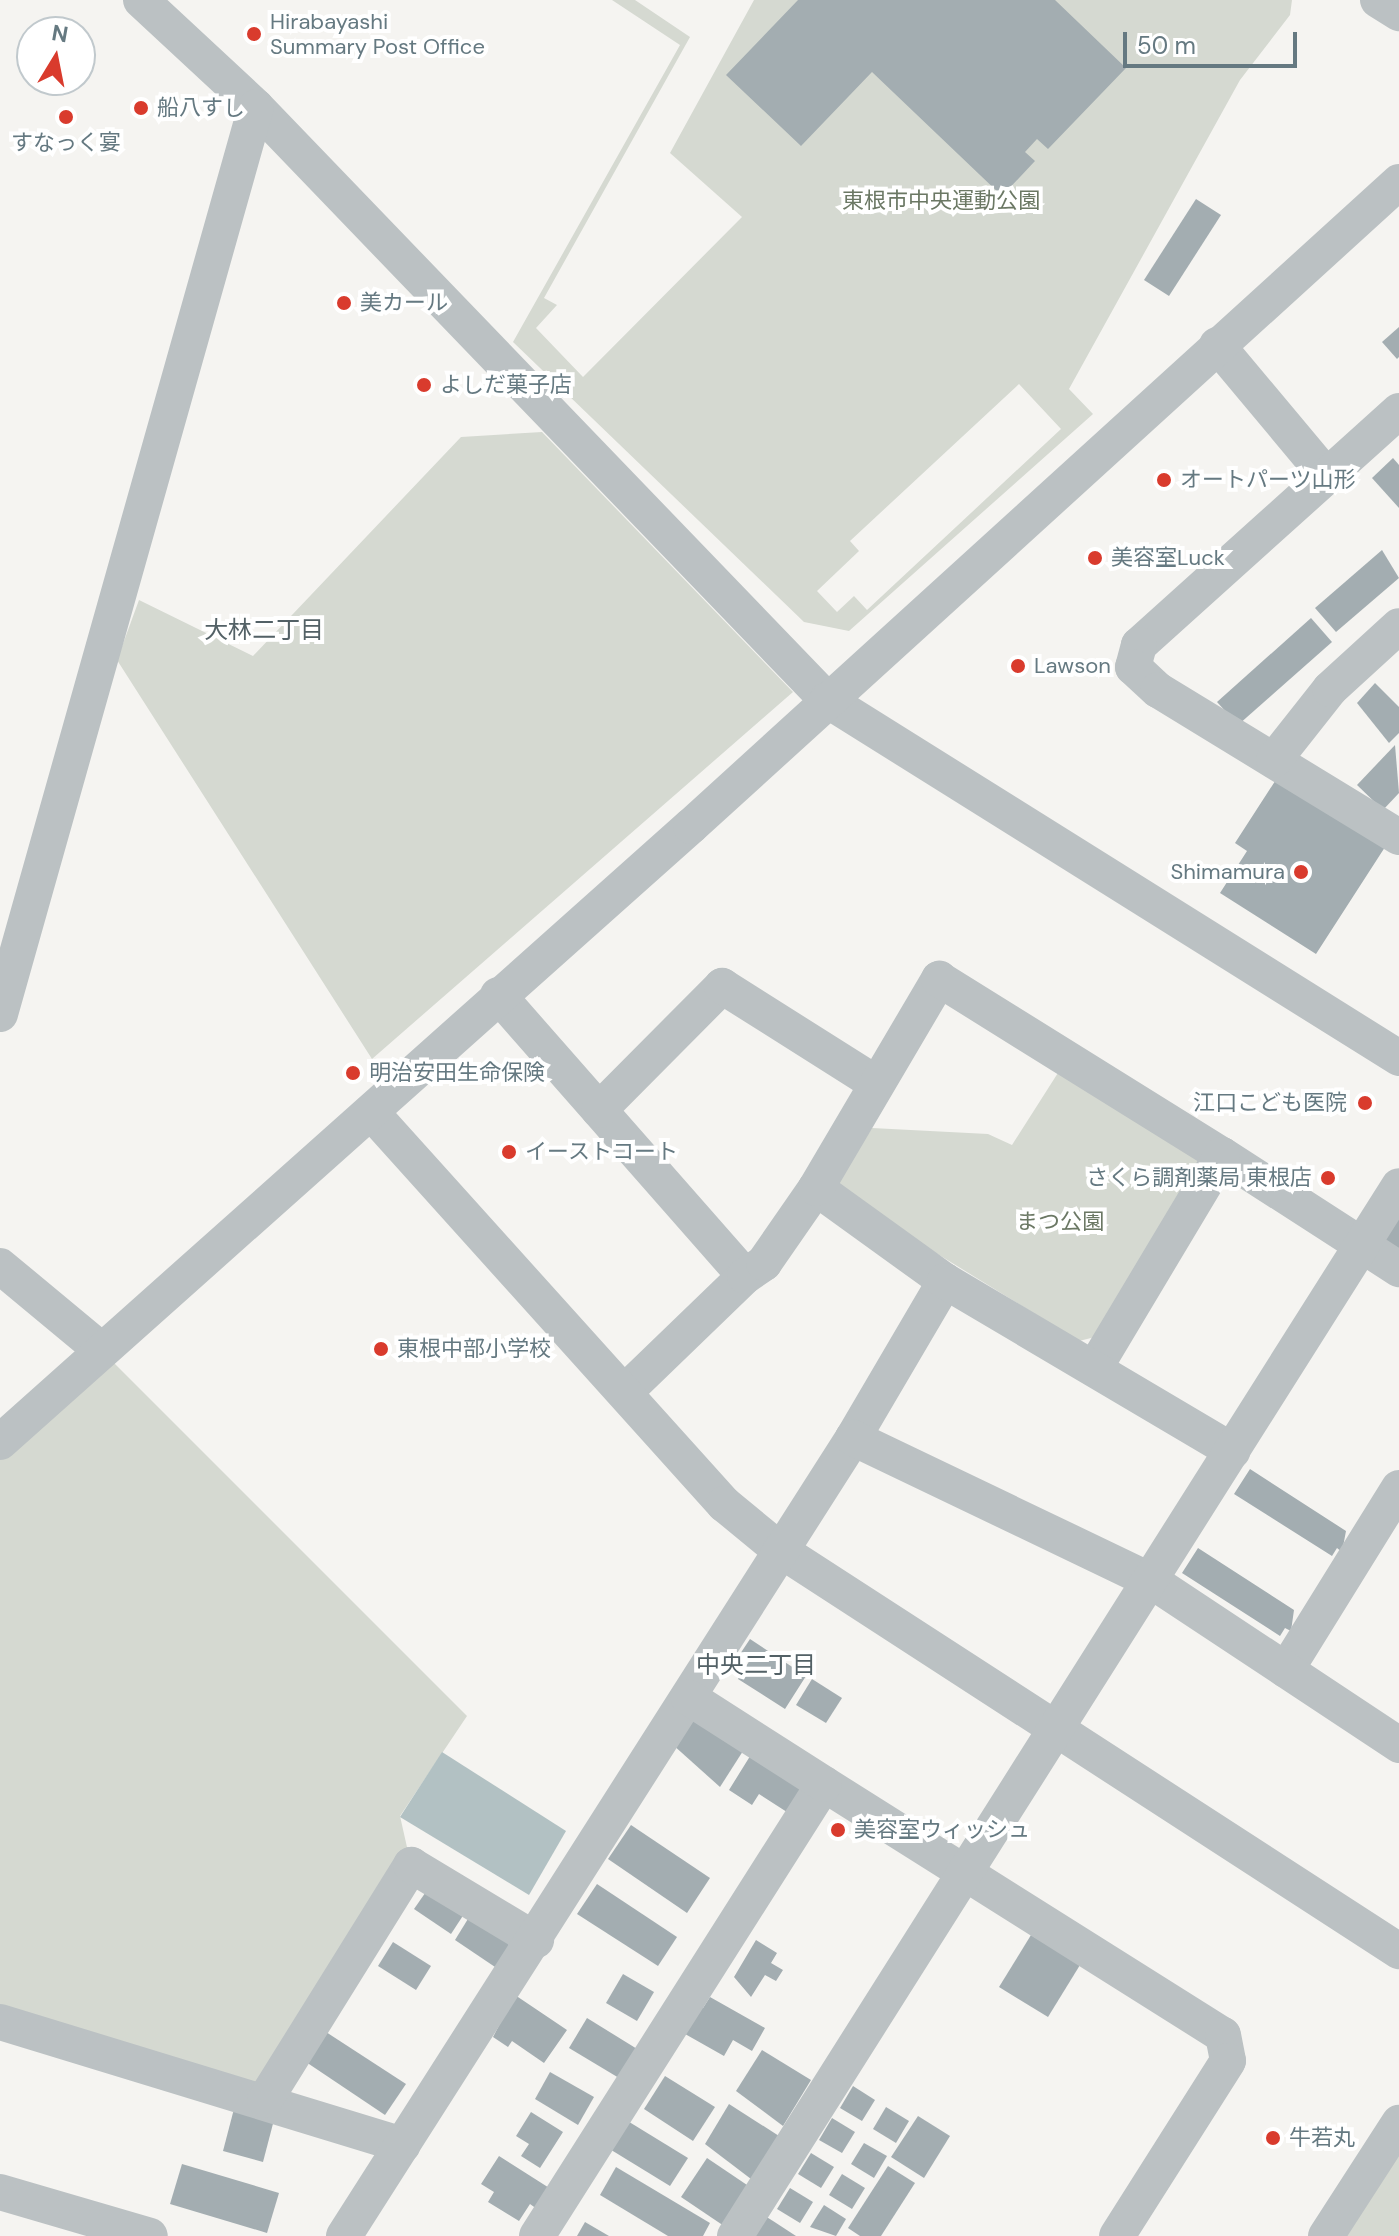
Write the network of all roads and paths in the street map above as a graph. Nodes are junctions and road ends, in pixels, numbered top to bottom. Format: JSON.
{"nodes":[{"id":1,"x":141,"y":0,"type":"edge"},
{"id":2,"x":1378,"y":0,"type":"edge"},
{"id":3,"x":1399,"y":13,"type":"edge"},
{"id":4,"x":256,"y":107,"type":"junction"},
{"id":5,"x":1399,"y":182,"type":"edge"},
{"id":6,"x":1217,"y":345,"type":"junction"},
{"id":7,"x":1399,"y":411,"type":"edge"},
{"id":8,"x":1325,"y":474,"type":"junction"},
{"id":9,"x":1399,"y":626,"type":"edge"},
{"id":10,"x":827,"y":700,"type":"junction"},
{"id":11,"x":1274,"y":760,"type":"junction"},
{"id":12,"x":1399,"y":837,"type":"edge"},
{"id":13,"x":498,"y":995,"type":"junction"},
{"id":14,"x":0,"y":1014,"type":"edge"},
{"id":15,"x":1399,"y":1058,"type":"edge"},
{"id":16,"x":877,"y":1084,"type":"junction"},
{"id":17,"x":599,"y":1110,"type":"junction"},
{"id":18,"x":371,"y":1112,"type":"junction"},
{"id":19,"x":1222,"y":1155,"type":"junction"},
{"id":20,"x":1399,"y":1186,"type":"edge"},
{"id":21,"x":816,"y":1188,"type":"junction"},
{"id":22,"x":1362,"y":1246,"type":"junction"},
{"id":23,"x":0,"y":1266,"type":"edge"},
{"id":24,"x":1399,"y":1269,"type":"edge"},
{"id":25,"x":745,"y":1276,"type":"junction"},
{"id":26,"x":945,"y":1281,"type":"junction"},
{"id":27,"x":100,"y":1349,"type":"junction"},
{"id":28,"x":1094,"y":1369,"type":"junction"},
{"id":29,"x":625,"y":1392,"type":"junction"},
{"id":30,"x":853,"y":1438,"type":"junction"},
{"id":31,"x":0,"y":1442,"type":"edge"},
{"id":32,"x":1232,"y":1451,"type":"junction"},
{"id":33,"x":1399,"y":1488,"type":"edge"},
{"id":34,"x":780,"y":1550,"type":"junction"},
{"id":35,"x":1150,"y":1580,"type":"junction"},
{"id":36,"x":1286,"y":1670,"type":"junction"},
{"id":37,"x":688,"y":1697,"type":"junction"},
{"id":38,"x":1057,"y":1728,"type":"junction"},
{"id":39,"x":1399,"y":1745,"type":"edge"},
{"id":40,"x":824,"y":1784,"type":"junction"},
{"id":41,"x":966,"y":1871,"type":"junction"},
{"id":42,"x":536,"y":1940,"type":"junction"},
{"id":43,"x":1399,"y":1951,"type":"edge"},
{"id":44,"x":0,"y":2022,"type":"edge"},
{"id":45,"x":265,"y":2100,"type":"junction"},
{"id":46,"x":1399,"y":2123,"type":"edge"},
{"id":47,"x":403,"y":2145,"type":"junction"},
{"id":48,"x":0,"y":2192,"type":"edge"},
{"id":49,"x":150,"y":2236,"type":"edge"},
{"id":50,"x":344,"y":2236,"type":"edge"},
{"id":51,"x":537,"y":2236,"type":"edge"},
{"id":52,"x":735,"y":2236,"type":"edge"},
{"id":53,"x":1117,"y":2236,"type":"edge"},
{"id":54,"x":1326,"y":2236,"type":"edge"}],
"edges":[{"from":1,"to":4,"type":"street"},
{"from":2,"to":3,"type":"street"},
{"from":4,"to":10,"type":"street"},
{"from":4,"to":14,"type":"street"},
{"from":5,"to":6,"type":"street"},
{"from":6,"to":8,"type":"street"},
{"from":6,"to":10,"type":"street"},
{"from":7,"to":8,"type":"street"},
{"from":8,"to":11,"type":"street"},
{"from":9,"to":11,"type":"street"},
{"from":10,"to":13,"type":"street"},
{"from":10,"to":15,"type":"street"},
{"from":11,"to":12,"type":"street"},
{"from":13,"to":17,"type":"street"},
{"from":13,"to":18,"type":"street"},
{"from":16,"to":17,"type":"street"},
{"from":16,"to":19,"type":"street"},
{"from":16,"to":21,"type":"street"},
{"from":17,"to":25,"type":"street"},
{"from":18,"to":27,"type":"street"},
{"from":18,"to":29,"type":"street"},
{"from":19,"to":22,"type":"street"},
{"from":19,"to":28,"type":"street"},
{"from":20,"to":22,"type":"street"},
{"from":21,"to":25,"type":"street"},
{"from":21,"to":26,"type":"street"},
{"from":22,"to":24,"type":"street"},
{"from":22,"to":32,"type":"street"},
{"from":23,"to":27,"type":"street"},
{"from":25,"to":29,"type":"street"},
{"from":26,"to":28,"type":"street"},
{"from":26,"to":30,"type":"street"},
{"from":27,"to":31,"type":"street"},
{"from":28,"to":32,"type":"street"},
{"from":29,"to":34,"type":"street"},
{"from":30,"to":34,"type":"street"},
{"from":30,"to":35,"type":"street"},
{"from":32,"to":35,"type":"street"},
{"from":33,"to":36,"type":"street"},
{"from":34,"to":37,"type":"street"},
{"from":34,"to":38,"type":"street"},
{"from":35,"to":36,"type":"street"},
{"from":35,"to":38,"type":"street"},
{"from":36,"to":39,"type":"street"},
{"from":37,"to":40,"type":"street"},
{"from":37,"to":42,"type":"street"},
{"from":38,"to":41,"type":"street"},
{"from":38,"to":43,"type":"street"},
{"from":40,"to":41,"type":"street"},
{"from":40,"to":51,"type":"street"},
{"from":41,"to":52,"type":"street"},
{"from":41,"to":53,"type":"street"},
{"from":42,"to":45,"type":"street"},
{"from":42,"to":47,"type":"street"},
{"from":44,"to":45,"type":"street"},
{"from":45,"to":47,"type":"street"},
{"from":46,"to":54,"type":"street"},
{"from":47,"to":50,"type":"street"},
{"from":48,"to":49,"type":"street"}]}
